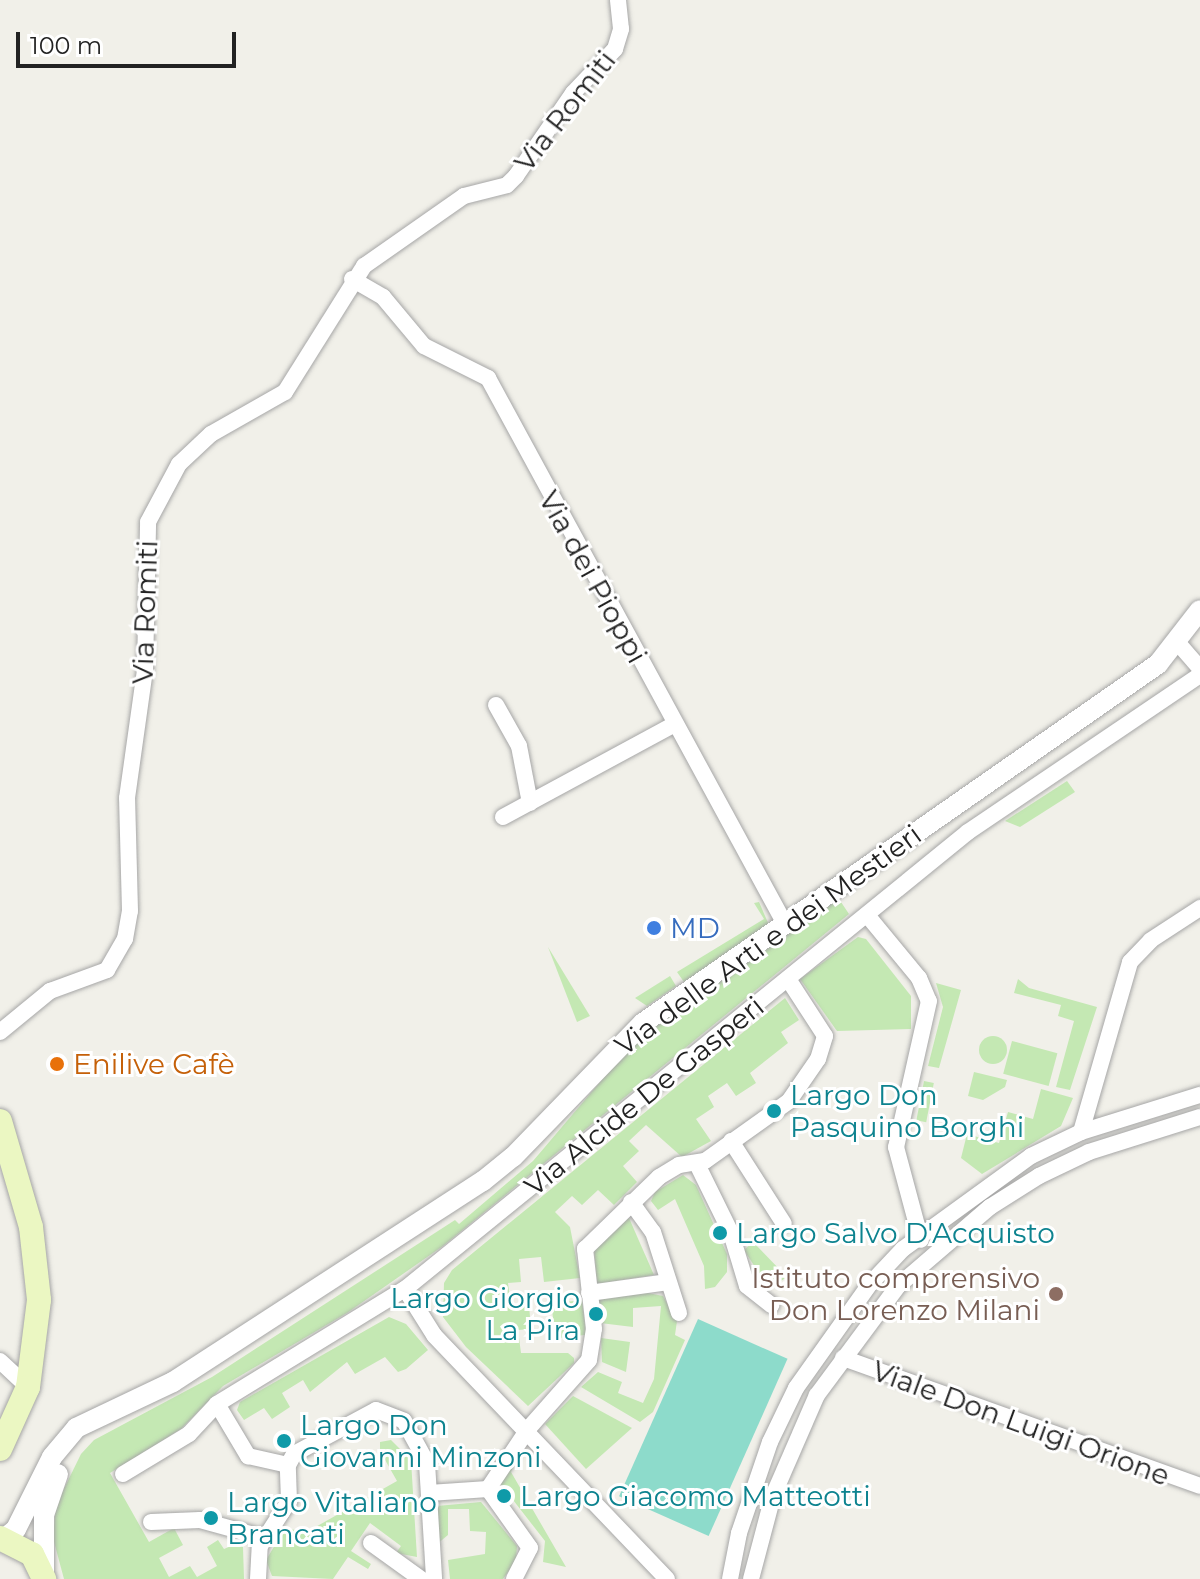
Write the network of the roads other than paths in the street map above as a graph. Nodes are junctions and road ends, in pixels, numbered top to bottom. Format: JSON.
{"nodes":[{"id":1,"x":618,"y":0,"type":"edge"},
{"id":2,"x":352,"y":279,"type":"junction"},
{"id":3,"x":1200,"y":610,"type":"edge"},
{"id":4,"x":1178,"y":643,"type":"junction"},
{"id":5,"x":1200,"y":668,"type":"edge"},
{"id":6,"x":1200,"y":675,"type":"edge"},
{"id":7,"x":496,"y":705,"type":"dead end"},
{"id":8,"x":675,"y":724,"type":"junction"},
{"id":9,"x":530,"y":803,"type":"junction"},
{"id":10,"x":503,"y":817,"type":"dead end"},
{"id":11,"x":1200,"y":908,"type":"edge"},
{"id":12,"x":867,"y":915,"type":"junction"},
{"id":13,"x":785,"y":924,"type":"junction"},
{"id":14,"x":788,"y":979,"type":"junction"},
{"id":15,"x":0,"y":1032,"type":"edge"},
{"id":16,"x":1200,"y":1095,"type":"edge"},
{"id":17,"x":1200,"y":1117,"type":"edge"},
{"id":18,"x":0,"y":1121,"type":"edge"},
{"id":19,"x":1081,"y":1132,"type":"junction"},
{"id":20,"x":731,"y":1141,"type":"junction"},
{"id":21,"x":697,"y":1164,"type":"junction"},
{"id":22,"x":631,"y":1202,"type":"junction"},
{"id":23,"x":784,"y":1224,"type":"dead end"},
{"id":24,"x":920,"y":1244,"type":"junction"},
{"id":25,"x":668,"y":1282,"type":"junction"},
{"id":26,"x":405,"y":1289,"type":"junction"},
{"id":27,"x":589,"y":1293,"type":"junction"},
{"id":28,"x":771,"y":1305,"type":"dead end"},
{"id":29,"x":679,"y":1313,"type":"dead end"},
{"id":30,"x":843,"y":1358,"type":"junction"},
{"id":31,"x":0,"y":1361,"type":"edge"},
{"id":32,"x":28,"y":1387,"type":"junction"},
{"id":33,"x":135,"y":1401,"type":"junction"},
{"id":34,"x":217,"y":1404,"type":"junction"},
{"id":35,"x":528,"y":1429,"type":"junction"},
{"id":36,"x":0,"y":1449,"type":"edge"},
{"id":37,"x":288,"y":1465,"type":"junction"},
{"id":38,"x":123,"y":1474,"type":"dead end"},
{"id":39,"x":1200,"y":1486,"type":"edge"},
{"id":40,"x":488,"y":1489,"type":"junction"},
{"id":41,"x":429,"y":1493,"type":"junction"},
{"id":42,"x":151,"y":1522,"type":"dead end"},
{"id":43,"x":2,"y":1538,"type":"edge"},
{"id":44,"x":265,"y":1538,"type":"junction"},
{"id":45,"x":371,"y":1543,"type":"dead end"},
{"id":46,"x":518,"y":1578,"type":"edge"},
{"id":47,"x":44,"y":1579,"type":"edge"},
{"id":48,"x":258,"y":1579,"type":"edge"},
{"id":49,"x":421,"y":1579,"type":"edge"},
{"id":50,"x":434,"y":1579,"type":"edge"},
{"id":51,"x":667,"y":1579,"type":"edge"},
{"id":52,"x":730,"y":1579,"type":"edge"},
{"id":53,"x":751,"y":1579,"type":"edge"}],
"edges":[{"from":1,"to":2,"type":"street","name":"Via Romiti"},
{"from":2,"to":8,"type":"street","name":"Via dei Pioppi"},
{"from":2,"to":15,"type":"street","name":"Via Romiti"},
{"from":3,"to":4,"type":"street","name":"Via delle Arti e dei Mestieri"},
{"from":4,"to":5,"type":"street"},
{"from":4,"to":13,"type":"street","name":"Via delle Arti e dei Mestieri"},
{"from":6,"to":12,"type":"street","name":"Via Alcide De Gasperi"},
{"from":7,"to":9,"type":"street"},
{"from":8,"to":9,"type":"street"},
{"from":8,"to":13,"type":"street","name":"Via dei Pioppi"},
{"from":9,"to":10,"type":"street"},
{"from":11,"to":19,"type":"street"},
{"from":12,"to":14,"type":"street","name":"Via Alcide De Gasperi"},
{"from":12,"to":24,"type":"street"},
{"from":13,"to":33,"type":"street","name":"Via delle Arti e dei Mestieri"},
{"from":14,"to":20,"type":"street"},
{"from":14,"to":26,"type":"street","name":"Via Alcide De Gasperi"},
{"from":16,"to":19,"type":"street"},
{"from":17,"to":24,"type":"street"},
{"from":18,"to":32,"type":"main road"},
{"from":19,"to":24,"type":"street"},
{"from":20,"to":21,"type":"street"},
{"from":20,"to":23,"type":"street"},
{"from":21,"to":22,"type":"street"},
{"from":21,"to":28,"type":"street"},
{"from":22,"to":25,"type":"street"},
{"from":22,"to":27,"type":"street"},
{"from":24,"to":30,"type":"street"},
{"from":24,"to":52,"type":"street"},
{"from":25,"to":27,"type":"street"},
{"from":25,"to":29,"type":"street"},
{"from":26,"to":34,"type":"street","name":"Via Alcide De Gasperi"},
{"from":26,"to":35,"type":"street"},
{"from":27,"to":35,"type":"street"},
{"from":30,"to":39,"type":"street","name":"Viale Don Luigi Orione"},
{"from":30,"to":53,"type":"street"},
{"from":31,"to":32,"type":"street"},
{"from":32,"to":36,"type":"main road"},
{"from":33,"to":43,"type":"street"},
{"from":33,"to":47,"type":"street"},
{"from":34,"to":37,"type":"street"},
{"from":34,"to":38,"type":"street","name":"Via Alcide De Gasperi"},
{"from":35,"to":40,"type":"street"},
{"from":35,"to":51,"type":"street"},
{"from":37,"to":41,"type":"street"},
{"from":37,"to":44,"type":"street"},
{"from":40,"to":41,"type":"street"},
{"from":40,"to":46,"type":"street"},
{"from":41,"to":50,"type":"street"},
{"from":42,"to":44,"type":"street"},
{"from":43,"to":47,"type":"main road"},
{"from":44,"to":48,"type":"street"},
{"from":45,"to":49,"type":"street"}]}
